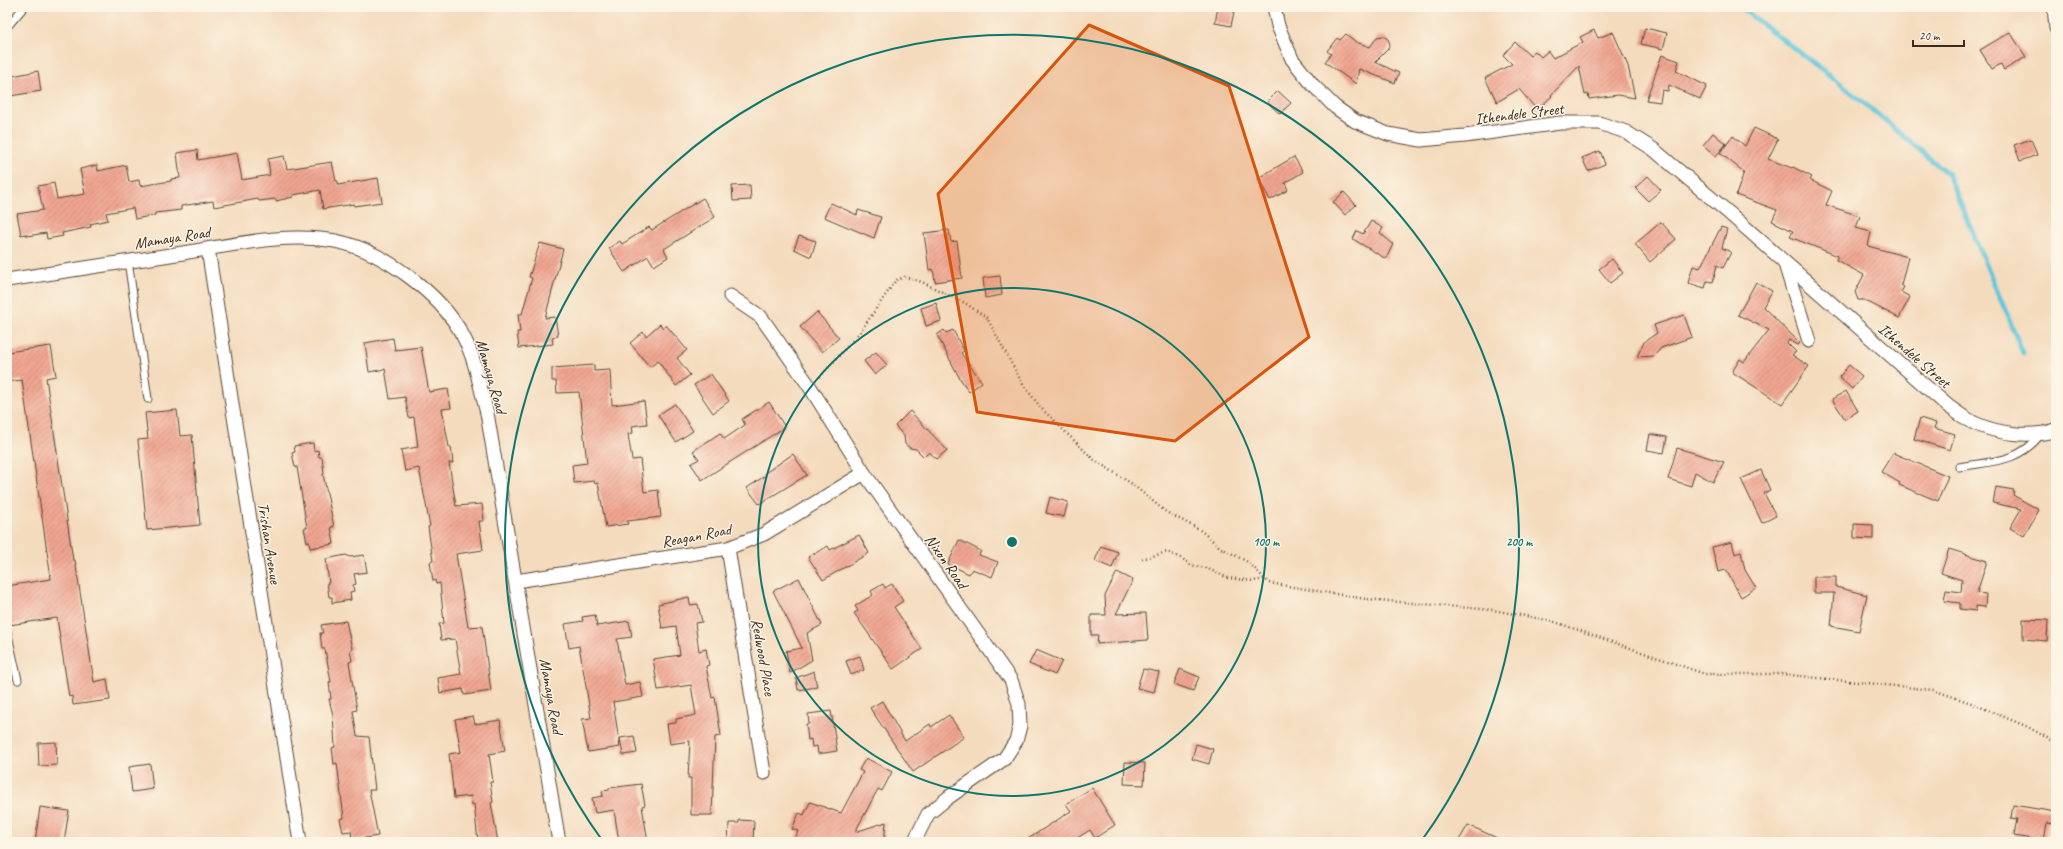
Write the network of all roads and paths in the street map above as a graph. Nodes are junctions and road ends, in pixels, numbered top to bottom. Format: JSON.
{"nodes":[{"id":1,"x":24,"y":7,"type":"edge"},
{"id":2,"x":1274,"y":7,"type":"edge"},
{"id":3,"x":2054,"y":7,"type":"edge"},
{"id":4,"x":7,"y":27,"type":"edge"},
{"id":5,"x":2056,"y":28,"type":"edge"},
{"id":6,"x":208,"y":249,"type":"junction"},
{"id":7,"x":128,"y":261,"type":"junction"},
{"id":8,"x":1785,"y":264,"type":"junction"},
{"id":9,"x":7,"y":280,"type":"edge"},
{"id":10,"x":730,"y":296,"type":"dead end"},
{"id":11,"x":1809,"y":341,"type":"dead end"},
{"id":12,"x":810,"y":387,"type":"junction"},
{"id":13,"x":148,"y":398,"type":"dead end"},
{"id":14,"x":2056,"y":430,"type":"edge"},
{"id":15,"x":2041,"y":434,"type":"junction"},
{"id":16,"x":1959,"y":467,"type":"dead end"},
{"id":17,"x":864,"y":473,"type":"junction"},
{"id":18,"x":728,"y":548,"type":"junction"},
{"id":19,"x":1142,"y":559,"type":"dead end"},
{"id":20,"x":1265,"y":579,"type":"junction"},
{"id":21,"x":516,"y":581,"type":"junction"},
{"id":22,"x":7,"y":631,"type":"edge"},
{"id":23,"x":18,"y":680,"type":"dead end"},
{"id":24,"x":2056,"y":743,"type":"edge"},
{"id":25,"x":764,"y":773,"type":"dead end"},
{"id":26,"x":300,"y":842,"type":"edge"},
{"id":27,"x":559,"y":842,"type":"edge"},
{"id":28,"x":914,"y":842,"type":"edge"}],
"edges":[{"from":1,"to":4,"type":"lane"},
{"from":2,"to":8,"type":"street","name":"Ithendele Street"},
{"from":3,"to":5,"type":"street"},
{"from":6,"to":7,"type":"street","name":"Mamaya Road"},
{"from":6,"to":21,"type":"street","name":"Mamaya Road"},
{"from":6,"to":26,"type":"street","name":"Trishan Avenue"},
{"from":7,"to":9,"type":"street","name":"Mamaya Road"},
{"from":7,"to":13,"type":"lane"},
{"from":8,"to":11,"type":"street"},
{"from":8,"to":15,"type":"street","name":"Ithendele Street"},
{"from":10,"to":12,"type":"street","name":"Nixon Road"},
{"from":12,"to":17,"type":"street","name":"Nixon Road"},
{"from":12,"to":20,"type":"path"},
{"from":14,"to":15,"type":"street","name":"Ithendele Street"},
{"from":15,"to":16,"type":"lane"},
{"from":17,"to":18,"type":"street","name":"Reagan Road"},
{"from":17,"to":28,"type":"street","name":"Nixon Road"},
{"from":18,"to":21,"type":"street","name":"Reagan Road"},
{"from":18,"to":25,"type":"street","name":"Redwood Place"},
{"from":19,"to":20,"type":"path"},
{"from":20,"to":24,"type":"path"},
{"from":21,"to":27,"type":"street","name":"Mamaya Road"},
{"from":22,"to":23,"type":"lane"}]}
